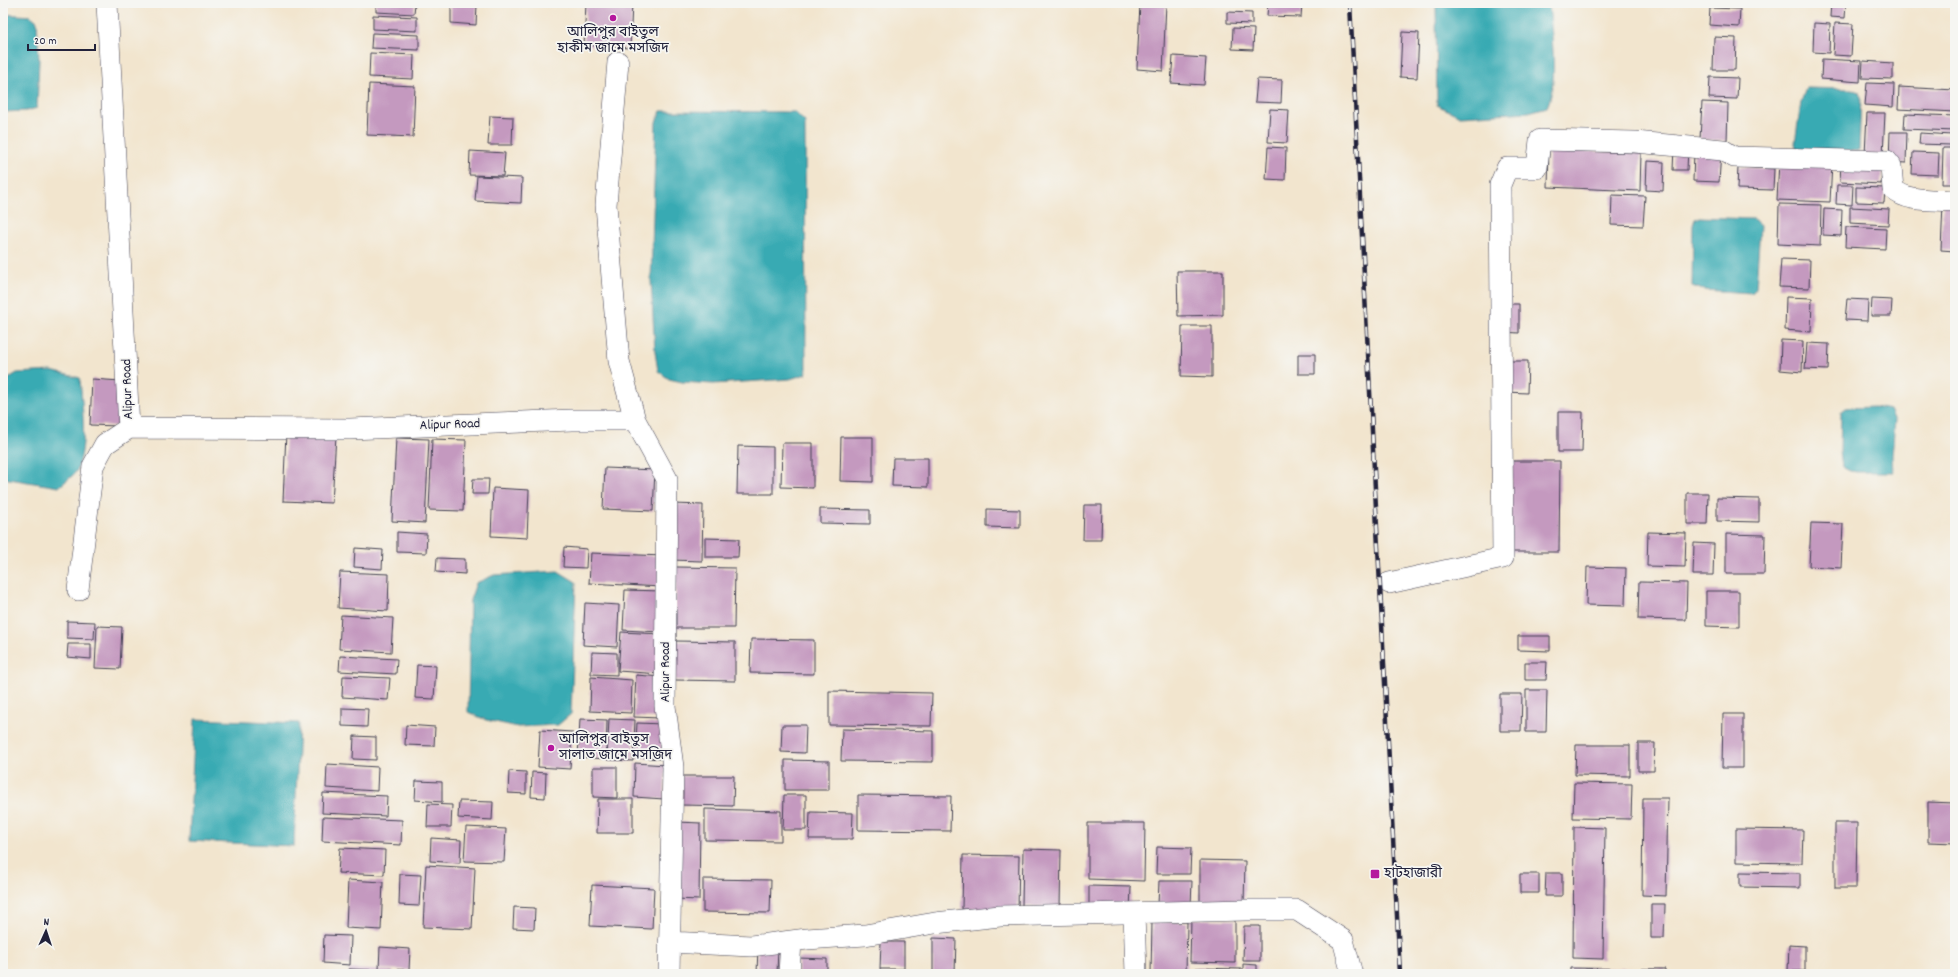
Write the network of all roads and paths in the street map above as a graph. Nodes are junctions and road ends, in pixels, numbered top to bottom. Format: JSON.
{"nodes":[{"id":1,"x":107,"y":3,"type":"edge"},
{"id":2,"x":618,"y":62,"type":"dead end"},
{"id":3,"x":1955,"y":200,"type":"edge"},
{"id":4,"x":635,"y":420,"type":"junction"},
{"id":5,"x":129,"y":428,"type":"junction"},
{"id":6,"x":1389,"y":583,"type":"dead end"},
{"id":7,"x":78,"y":590,"type":"dead end"},
{"id":8,"x":1134,"y":913,"type":"junction"},
{"id":9,"x":790,"y":940,"type":"junction"},
{"id":10,"x":669,"y":942,"type":"junction"},
{"id":11,"x":669,"y":974,"type":"edge"},
{"id":12,"x":789,"y":974,"type":"edge"},
{"id":13,"x":1136,"y":974,"type":"edge"},
{"id":14,"x":1352,"y":974,"type":"edge"}],
"edges":[{"from":1,"to":5,"type":"street","name":"Alipur Road"},
{"from":2,"to":4,"type":"street"},
{"from":3,"to":6,"type":"street"},
{"from":4,"to":5,"type":"street","name":"Alipur Road"},
{"from":4,"to":10,"type":"street","name":"Alipur Road"},
{"from":5,"to":7,"type":"street"},
{"from":8,"to":9,"type":"street"},
{"from":8,"to":13,"type":"street"},
{"from":8,"to":14,"type":"street"},
{"from":9,"to":10,"type":"street"},
{"from":9,"to":12,"type":"street"},
{"from":10,"to":11,"type":"street","name":"Alipur Road"}]}
